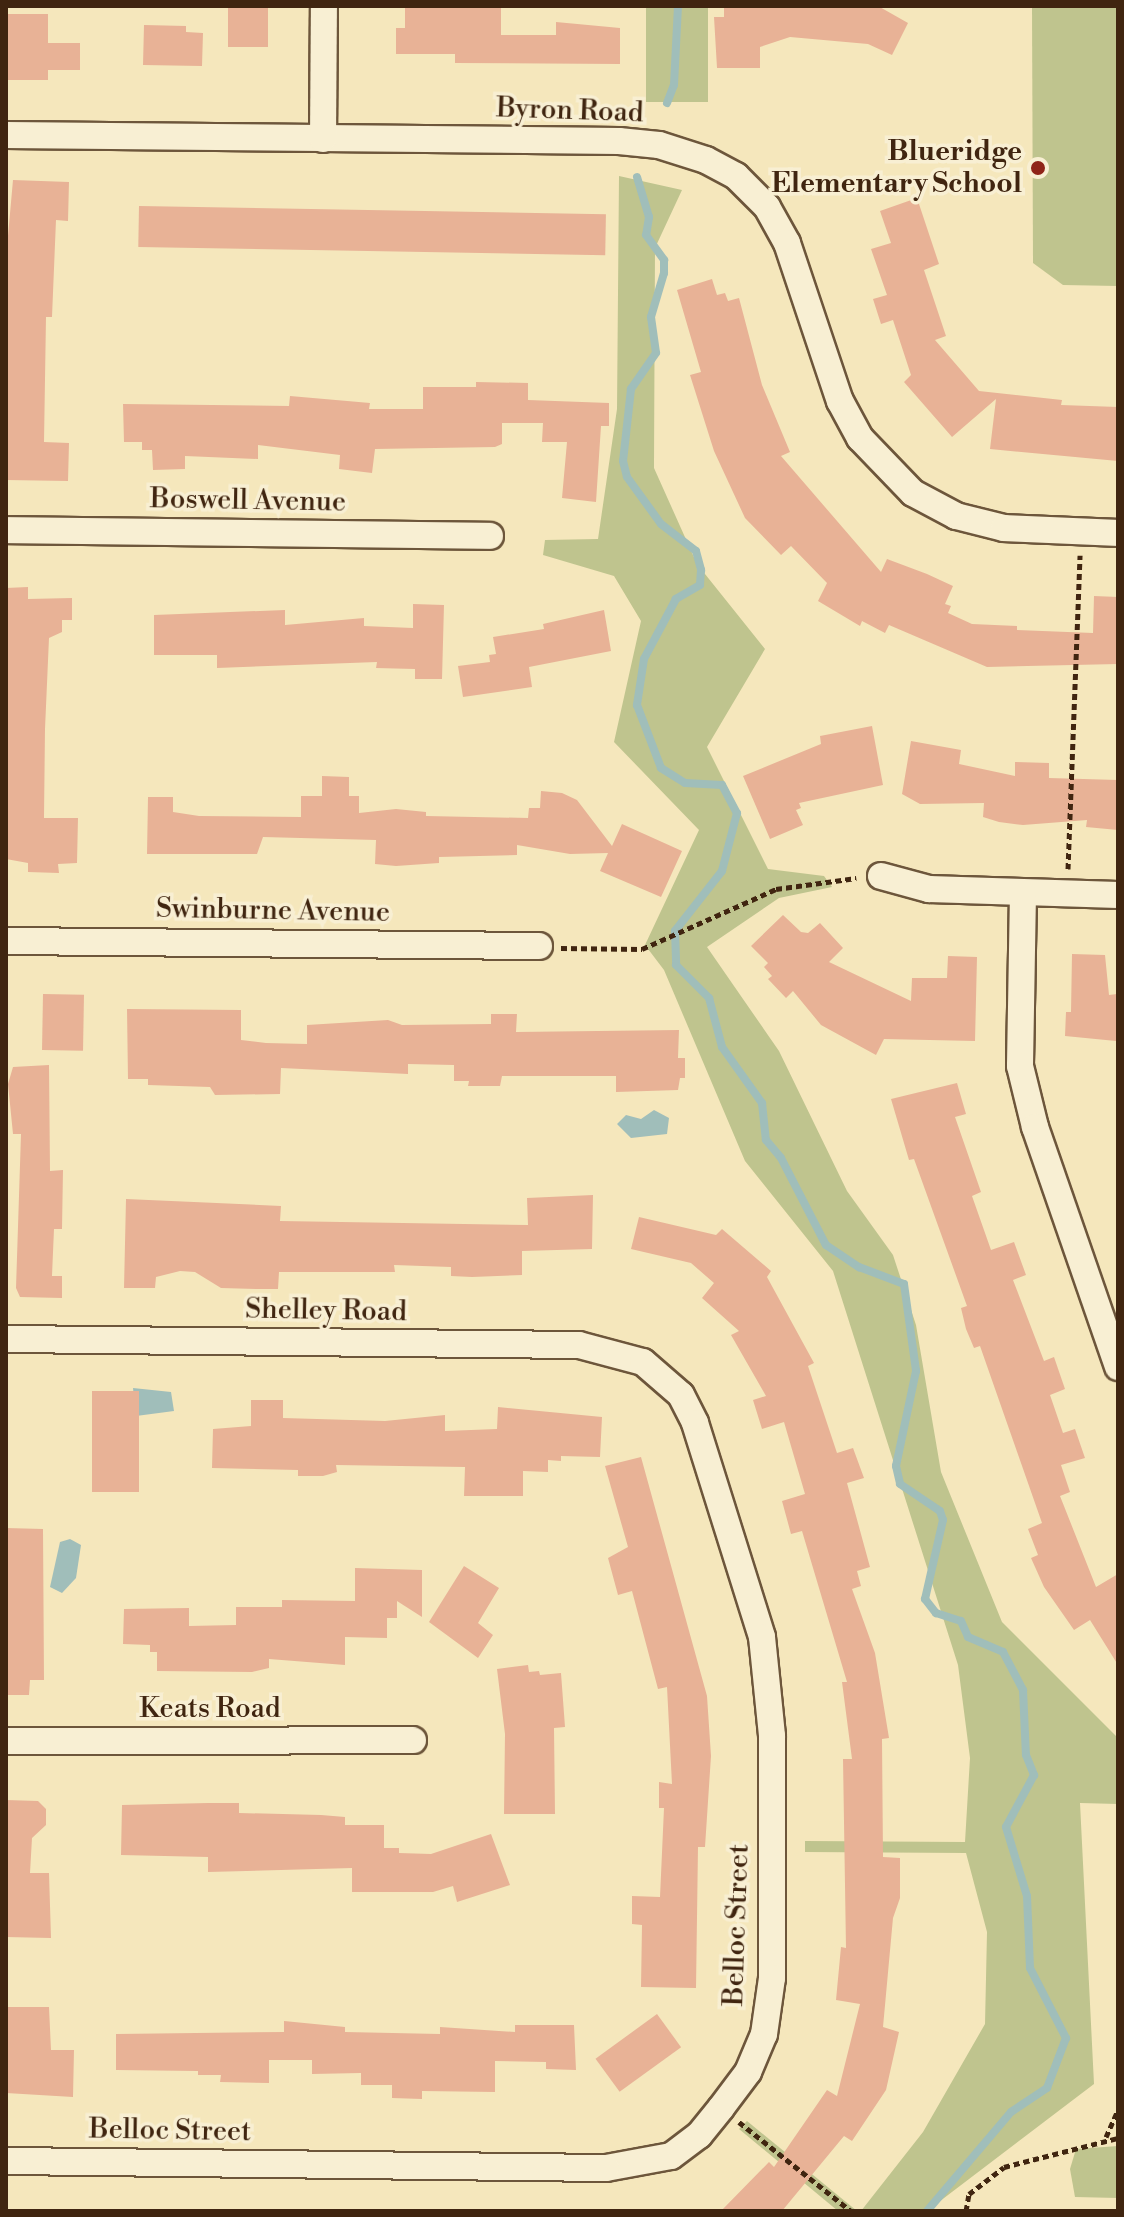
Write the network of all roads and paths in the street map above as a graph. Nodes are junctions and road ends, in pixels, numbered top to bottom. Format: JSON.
{"nodes":[{"id":1,"x":324,"y":6,"type":"edge"},
{"id":2,"x":6,"y":135,"type":"edge"},
{"id":3,"x":323,"y":139,"type":"junction"},
{"id":4,"x":6,"y":530,"type":"edge"},
{"id":5,"x":1080,"y":532,"type":"junction"},
{"id":6,"x":1118,"y":533,"type":"edge"},
{"id":7,"x":490,"y":536,"type":"dead end"},
{"id":8,"x":881,"y":876,"type":"joint"},
{"id":9,"x":1023,"y":893,"type":"junction"},
{"id":10,"x":1067,"y":893,"type":"junction"},
{"id":11,"x":1118,"y":895,"type":"edge"},
{"id":12,"x":6,"y":941,"type":"edge"},
{"id":13,"x":539,"y":946,"type":"joint"},
{"id":14,"x":6,"y":1339,"type":"edge"},
{"id":15,"x":643,"y":1362,"type":"joint"},
{"id":16,"x":1118,"y":1367,"type":"edge"},
{"id":17,"x":413,"y":1740,"type":"dead end"},
{"id":18,"x":6,"y":1741,"type":"edge"},
{"id":19,"x":721,"y":2108,"type":"junction"},
{"id":20,"x":1118,"y":2110,"type":"edge"},
{"id":21,"x":1106,"y":2137,"type":"junction"},
{"id":22,"x":1118,"y":2138,"type":"edge"},
{"id":23,"x":6,"y":2161,"type":"edge"},
{"id":24,"x":851,"y":2211,"type":"edge"},
{"id":25,"x":966,"y":2211,"type":"edge"}],
"edges":[{"from":1,"to":3,"type":"street"},
{"from":2,"to":3,"type":"street","name":"Byron Road"},
{"from":3,"to":5,"type":"street","name":"Byron Road"},
{"from":4,"to":7,"type":"street","name":"Boswell Avenue"},
{"from":5,"to":6,"type":"street","name":"Byron Road"},
{"from":5,"to":10,"type":"path"},
{"from":8,"to":9,"type":"street"},
{"from":8,"to":13,"type":"path"},
{"from":9,"to":10,"type":"street"},
{"from":9,"to":16,"type":"street"},
{"from":10,"to":11,"type":"street"},
{"from":12,"to":13,"type":"street","name":"Swinburne Avenue"},
{"from":14,"to":15,"type":"street","name":"Shelley Road"},
{"from":15,"to":19,"type":"street","name":"Belloc Street"},
{"from":17,"to":18,"type":"street","name":"Keats Road"},
{"from":19,"to":23,"type":"street","name":"Belloc Street"},
{"from":19,"to":24,"type":"path"},
{"from":20,"to":21,"type":"path"},
{"from":21,"to":22,"type":"path"},
{"from":21,"to":25,"type":"path"}]}
